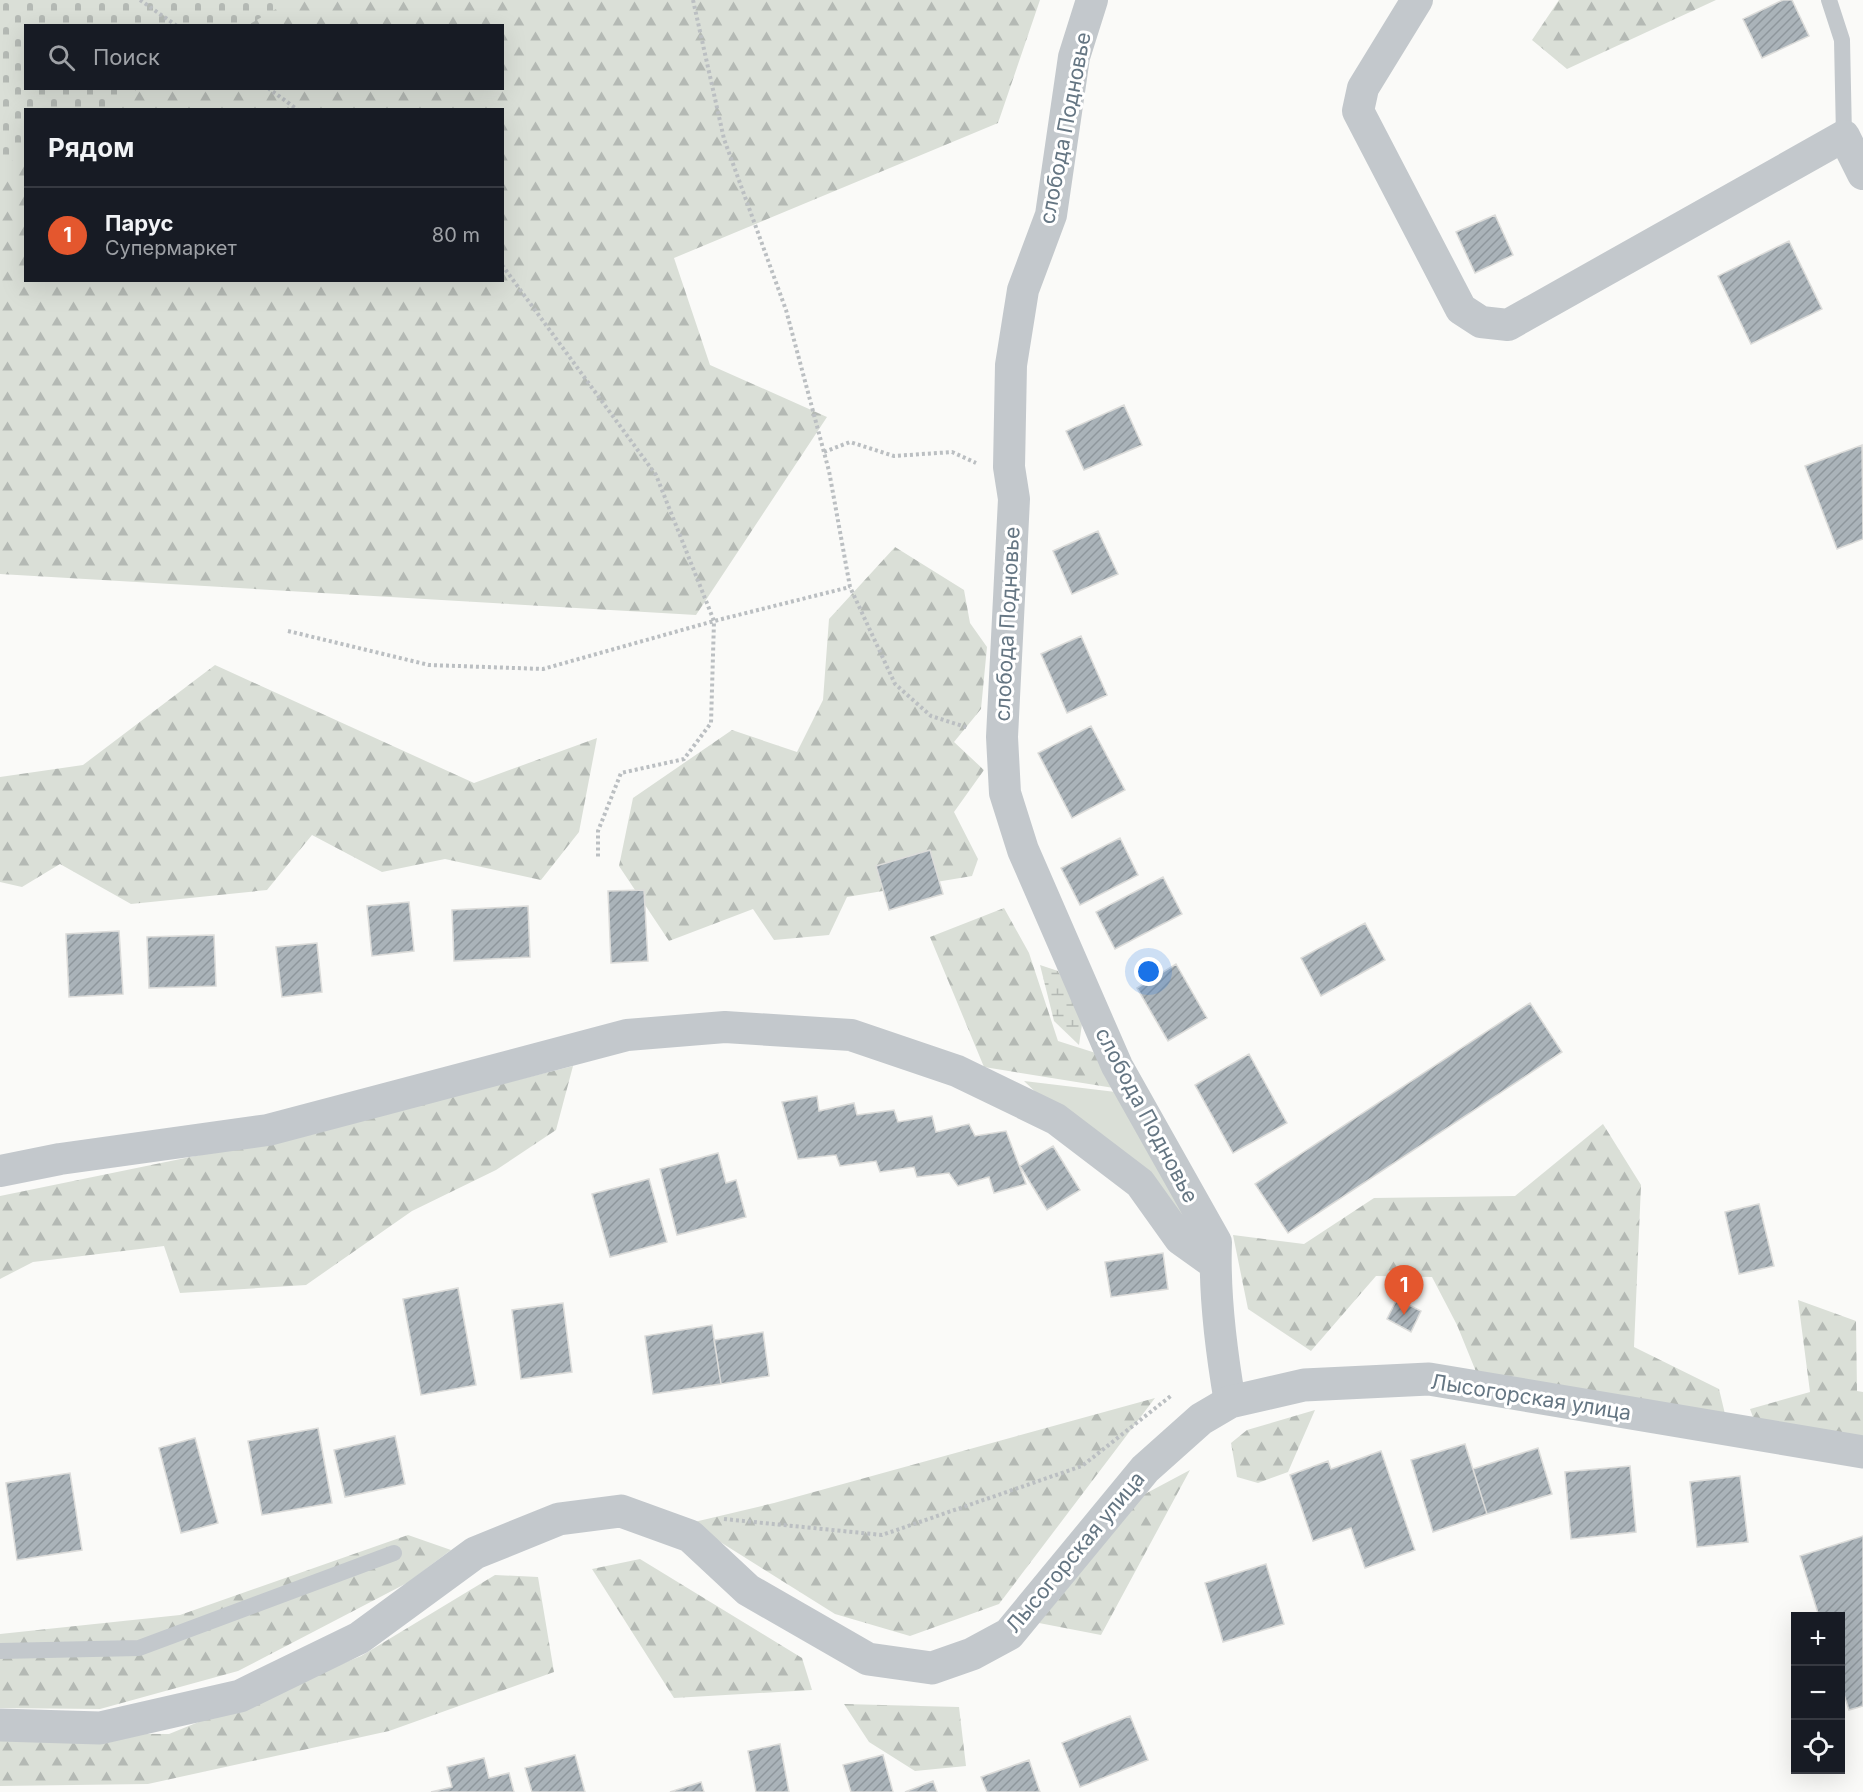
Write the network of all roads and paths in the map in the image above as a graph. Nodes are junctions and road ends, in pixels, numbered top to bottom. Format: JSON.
{"nodes":[{"id":1,"x":140,"y":0,"type":"edge"},
{"id":2,"x":693,"y":0,"type":"edge"},
{"id":3,"x":1092,"y":0,"type":"edge"},
{"id":4,"x":1417,"y":0,"type":"edge"},
{"id":5,"x":1829,"y":0,"type":"edge"},
{"id":6,"x":174,"y":24,"type":"edge"},
{"id":7,"x":271,"y":90,"type":"edge"},
{"id":8,"x":295,"y":108,"type":"edge"},
{"id":9,"x":1844,"y":136,"type":"junction"},
{"id":10,"x":1863,"y":174,"type":"edge"},
{"id":11,"x":504,"y":268,"type":"edge"},
{"id":12,"x":824,"y":452,"type":"junction"},
{"id":13,"x":1010,"y":467,"type":"junction"},
{"id":14,"x":850,"y":587,"type":"junction"},
{"id":15,"x":714,"y":621,"type":"junction"},
{"id":16,"x":288,"y":631,"type":"dead end"},
{"id":17,"x":1002,"y":737,"type":"junction"},
{"id":18,"x":598,"y":858,"type":"dead end"},
{"id":19,"x":0,"y":1171,"type":"edge"},
{"id":20,"x":1215,"y":1253,"type":"junction"},
{"id":21,"x":1175,"y":1392,"type":"dead end"},
{"id":22,"x":1230,"y":1402,"type":"junction"},
{"id":23,"x":1863,"y":1452,"type":"edge"},
{"id":24,"x":717,"y":1519,"type":"dead end"},
{"id":25,"x":394,"y":1553,"type":"dead end"},
{"id":26,"x":0,"y":1652,"type":"edge"},
{"id":27,"x":0,"y":1725,"type":"edge"}],
"edges":[{"from":1,"to":6,"type":"path"},
{"from":2,"to":12,"type":"path"},
{"from":3,"to":13,"type":"street","name":"слобода Подновье"},
{"from":4,"to":9,"type":"street"},
{"from":5,"to":9,"type":"lane"},
{"from":7,"to":8,"type":"path"},
{"from":9,"to":10,"type":"street"},
{"from":11,"to":15,"type":"path"},
{"from":12,"to":13,"type":"path"},
{"from":12,"to":14,"type":"path"},
{"from":13,"to":17,"type":"street","name":"слобода Подновье"},
{"from":14,"to":15,"type":"path"},
{"from":14,"to":17,"type":"path"},
{"from":15,"to":16,"type":"path"},
{"from":15,"to":18,"type":"path"},
{"from":17,"to":20,"type":"street","name":"слобода Подновье"},
{"from":19,"to":20,"type":"street"},
{"from":20,"to":22,"type":"street"},
{"from":21,"to":24,"type":"path"},
{"from":22,"to":23,"type":"street","name":"Лысогорская улица"},
{"from":22,"to":27,"type":"street","name":"Лысогорская улица"},
{"from":25,"to":26,"type":"lane"}]}
